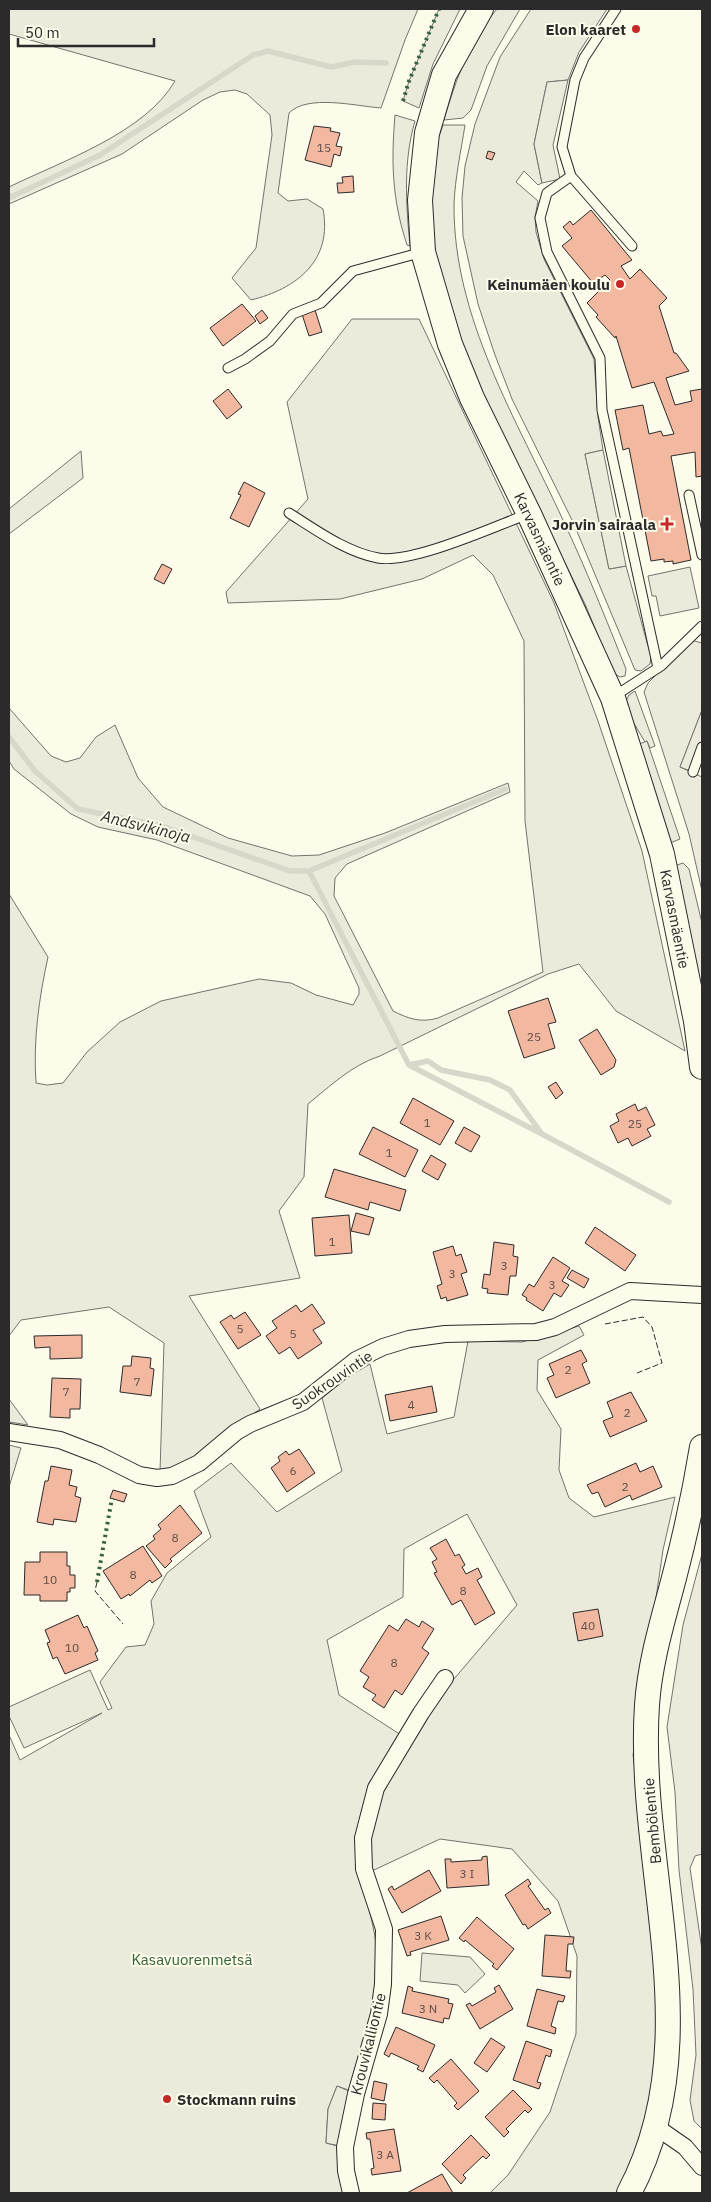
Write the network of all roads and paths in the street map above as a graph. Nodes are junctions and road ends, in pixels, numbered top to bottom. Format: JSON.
{"nodes":[{"id":1,"x":616,"y":9,"type":"edge"},
{"id":2,"x":480,"y":12,"type":"edge"},
{"id":3,"x":570,"y":176,"type":"junction"},
{"id":4,"x":632,"y":246,"type":"dead end"},
{"id":5,"x":423,"y":252,"type":"junction"},
{"id":6,"x":228,"y":368,"type":"dead end"},
{"id":7,"x":689,"y":495,"type":"dead end"},
{"id":8,"x":289,"y":513,"type":"dead end"},
{"id":9,"x":529,"y":514,"type":"junction"},
{"id":10,"x":702,"y":555,"type":"edge"},
{"id":11,"x":702,"y":626,"type":"edge"},
{"id":12,"x":658,"y":668,"type":"junction"},
{"id":13,"x":613,"y":698,"type":"junction"},
{"id":14,"x":702,"y":747,"type":"edge"},
{"id":15,"x":693,"y":772,"type":"dead end"},
{"id":16,"x":702,"y":1067,"type":"edge"},
{"id":17,"x":702,"y":1295,"type":"edge"},
{"id":18,"x":9,"y":1432,"type":"edge"},
{"id":19,"x":702,"y":1447,"type":"edge"},
{"id":20,"x":445,"y":1678,"type":"dead end"},
{"id":21,"x":659,"y":2129,"type":"junction"},
{"id":22,"x":702,"y":2167,"type":"edge"},
{"id":23,"x":350,"y":2193,"type":"edge"},
{"id":24,"x":630,"y":2193,"type":"edge"}],
"edges":[{"from":1,"to":3,"type":"lane"},
{"from":2,"to":5,"type":"main road","name":"Karvasmäentie"},
{"from":3,"to":4,"type":"lane"},
{"from":3,"to":12,"type":"lane"},
{"from":5,"to":6,"type":"lane"},
{"from":5,"to":9,"type":"main road","name":"Karvasmäentie"},
{"from":7,"to":10,"type":"lane"},
{"from":8,"to":9,"type":"lane"},
{"from":9,"to":13,"type":"main road","name":"Karvasmäentie"},
{"from":11,"to":12,"type":"lane"},
{"from":12,"to":13,"type":"lane"},
{"from":13,"to":16,"type":"main road","name":"Karvasmäentie"},
{"from":14,"to":15,"type":"lane"},
{"from":17,"to":18,"type":"street","name":"Suokrouvintie"},
{"from":19,"to":21,"type":"main road","name":"Bembölentie"},
{"from":20,"to":23,"type":"street","name":"Krouvikalliontie"},
{"from":21,"to":22,"type":"street"},
{"from":21,"to":24,"type":"main road","name":"Bembölentie"}]}
